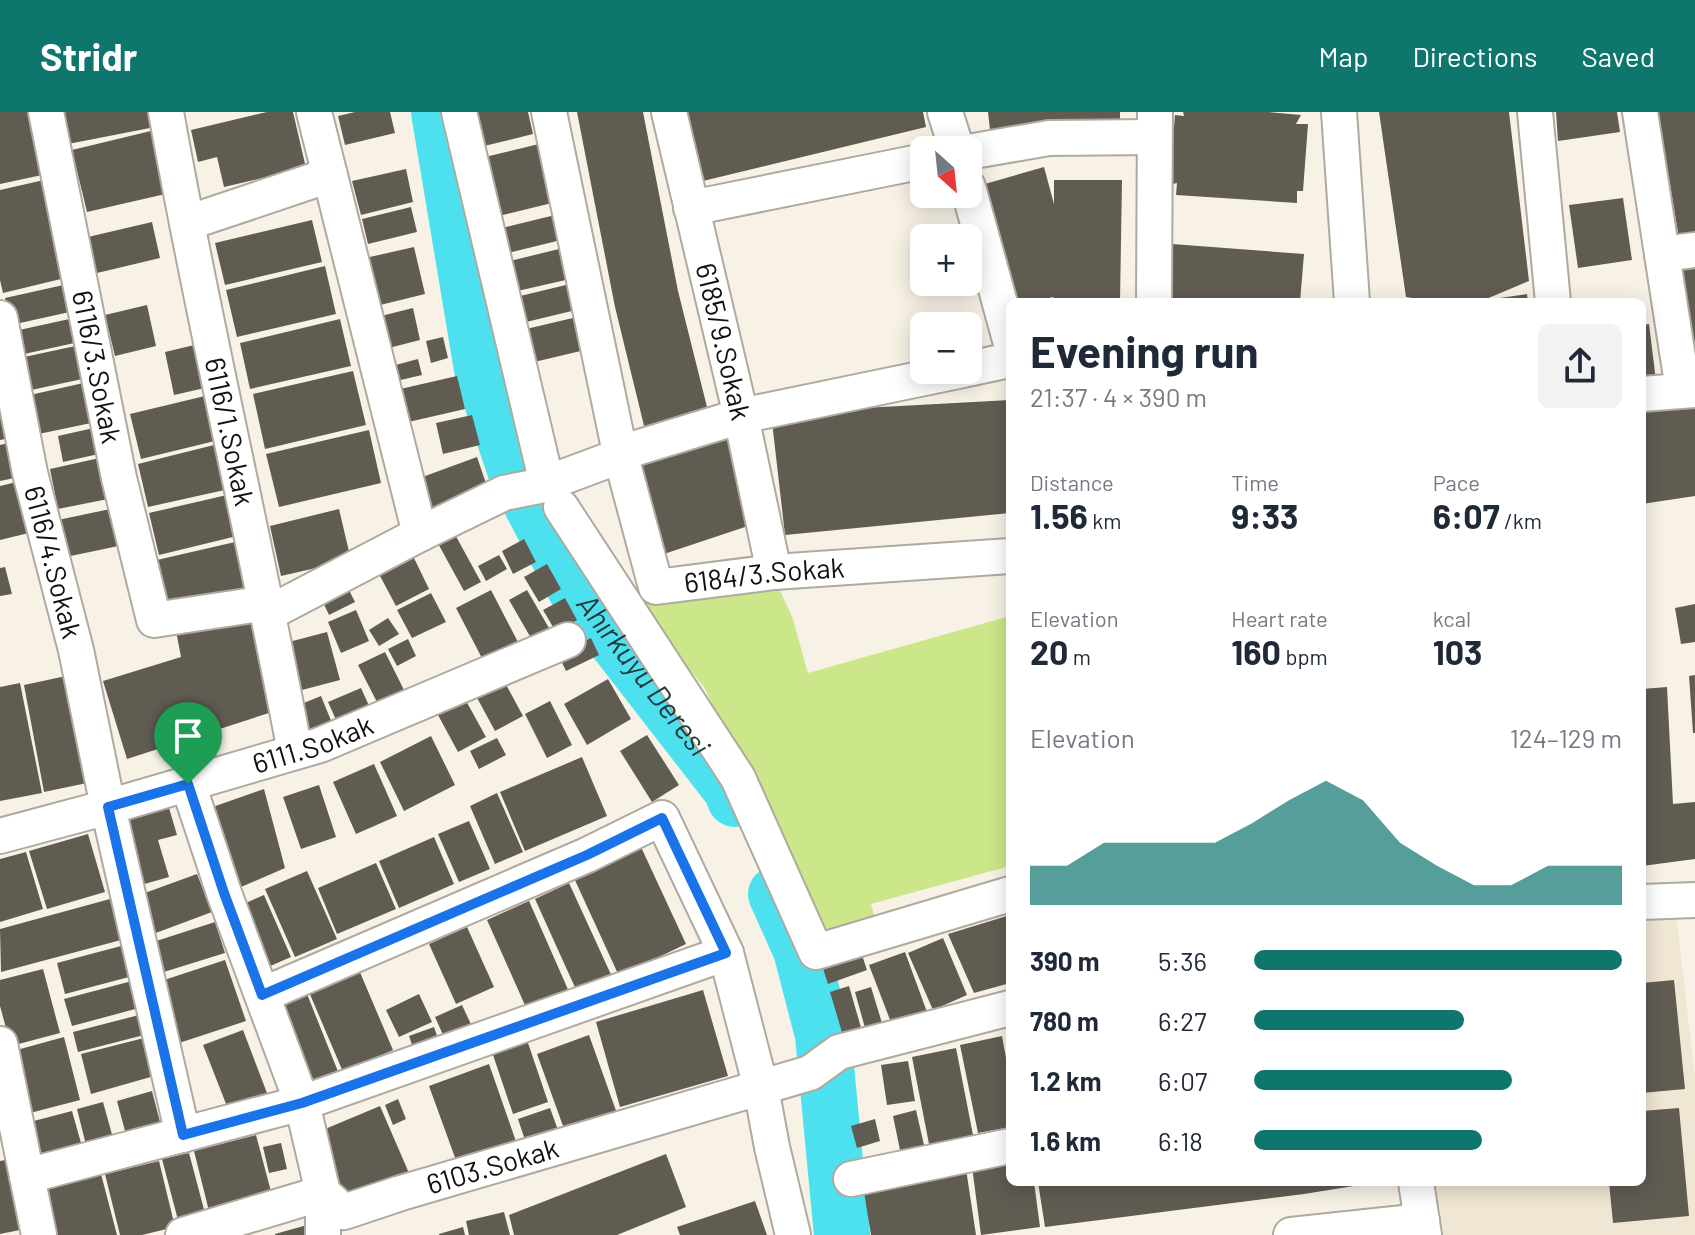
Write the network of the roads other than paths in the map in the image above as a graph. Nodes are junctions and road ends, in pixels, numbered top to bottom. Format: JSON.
{"nodes":[{"id":1,"x":46,"y":112,"type":"edge"},
{"id":2,"x":166,"y":112,"type":"edge"},
{"id":3,"x":314,"y":112,"type":"edge"},
{"id":4,"x":459,"y":112,"type":"edge"},
{"id":5,"x":549,"y":112,"type":"edge"},
{"id":6,"x":669,"y":112,"type":"edge"},
{"id":7,"x":945,"y":112,"type":"edge"},
{"id":8,"x":1339,"y":112,"type":"edge"},
{"id":9,"x":1535,"y":112,"type":"edge"},
{"id":10,"x":1640,"y":112,"type":"edge"},
{"id":11,"x":1155,"y":125,"type":"edge"},
{"id":12,"x":953,"y":136,"type":"edge"},
{"id":13,"x":982,"y":150,"type":"edge"},
{"id":14,"x":910,"y":164,"type":"edge"},
{"id":15,"x":330,"y":175,"type":"junction"},
{"id":16,"x":691,"y":208,"type":"junction"},
{"id":17,"x":974,"y":208,"type":"edge"},
{"id":18,"x":187,"y":223,"type":"junction"},
{"id":19,"x":1678,"y":252,"type":"edge"},
{"id":20,"x":1154,"y":298,"type":"edge"},
{"id":21,"x":1352,"y":298,"type":"edge"},
{"id":22,"x":1553,"y":298,"type":"edge"},
{"id":23,"x":0,"y":318,"type":"edge"},
{"id":24,"x":1006,"y":325,"type":"edge"},
{"id":25,"x":1006,"y":361,"type":"edge"},
{"id":26,"x":982,"y":366,"type":"edge"},
{"id":27,"x":910,"y":381,"type":"edge"},
{"id":28,"x":1689,"y":390,"type":"edge"},
{"id":29,"x":1646,"y":394,"type":"edge"},
{"id":30,"x":741,"y":416,"type":"junction"},
{"id":31,"x":620,"y":453,"type":"junction"},
{"id":32,"x":549,"y":492,"type":"junction"},
{"id":33,"x":420,"y":534,"type":"junction"},
{"id":34,"x":1006,"y":556,"type":"edge"},
{"id":35,"x":774,"y":572,"type":"junction"},
{"id":36,"x":268,"y":608,"type":"junction"},
{"id":37,"x":568,"y":640,"type":"dead end"},
{"id":38,"x":295,"y":752,"type":"junction"},
{"id":39,"x":188,"y":784,"type":"junction"},
{"id":40,"x":108,"y":807,"type":"junction"},
{"id":41,"x":0,"y":836,"type":"edge"},
{"id":42,"x":1006,"y":895,"type":"edge"},
{"id":43,"x":1695,"y":900,"type":"edge"},
{"id":44,"x":1646,"y":902,"type":"edge"},
{"id":45,"x":726,"y":953,"type":"junction"},
{"id":46,"x":262,"y":995,"type":"junction"},
{"id":47,"x":1006,"y":1009,"type":"edge"},
{"id":48,"x":0,"y":1044,"type":"edge"},
{"id":49,"x":761,"y":1088,"type":"junction"},
{"id":50,"x":302,"y":1103,"type":"junction"},
{"id":51,"x":183,"y":1135,"type":"junction"},
{"id":52,"x":1006,"y":1147,"type":"edge"},
{"id":53,"x":27,"y":1176,"type":"junction"},
{"id":54,"x":851,"y":1179,"type":"dead end"},
{"id":55,"x":1417,"y":1186,"type":"edge"},
{"id":56,"x":323,"y":1193,"type":"junction"},
{"id":57,"x":1423,"y":1228,"type":"edge"},
{"id":58,"x":39,"y":1235,"type":"edge"},
{"id":59,"x":183,"y":1235,"type":"edge"},
{"id":60,"x":323,"y":1235,"type":"edge"},
{"id":61,"x":793,"y":1235,"type":"edge"},
{"id":62,"x":1291,"y":1235,"type":"edge"}],
"edges":[{"from":1,"to":36,"type":"street","name":"6116/3.Sokak"},
{"from":2,"to":18,"type":"street","name":"6116/1.Sokak"},
{"from":3,"to":15,"type":"street"},
{"from":4,"to":32,"type":"street"},
{"from":5,"to":31,"type":"street"},
{"from":6,"to":16,"type":"street","name":"6185/9.Sokak"},
{"from":7,"to":12,"type":"street"},
{"from":8,"to":21,"type":"street"},
{"from":9,"to":22,"type":"street"},
{"from":10,"to":19,"type":"street"},
{"from":11,"to":13,"type":"street"},
{"from":11,"to":20,"type":"street"},
{"from":14,"to":16,"type":"street"},
{"from":15,"to":18,"type":"street"},
{"from":15,"to":33,"type":"street"},
{"from":16,"to":30,"type":"street","name":"6185/9.Sokak"},
{"from":17,"to":24,"type":"street"},
{"from":18,"to":36,"type":"street","name":"6116/1.Sokak"},
{"from":19,"to":28,"type":"street"},
{"from":23,"to":40,"type":"street","name":"6116/4.Sokak"},
{"from":25,"to":26,"type":"street"},
{"from":27,"to":30,"type":"street"},
{"from":28,"to":29,"type":"street"},
{"from":30,"to":31,"type":"street"},
{"from":30,"to":35,"type":"street","name":"6185/9.Sokak"},
{"from":31,"to":32,"type":"street"},
{"from":31,"to":35,"type":"street","name":"6184/3.Sokak"},
{"from":32,"to":33,"type":"street"},
{"from":32,"to":42,"type":"street"},
{"from":33,"to":36,"type":"street"},
{"from":34,"to":35,"type":"street","name":"6184/3.Sokak"},
{"from":36,"to":38,"type":"street","name":"6116/1.Sokak"},
{"from":37,"to":38,"type":"street","name":"6111.Sokak"},
{"from":38,"to":39,"type":"street","name":"6111.Sokak"},
{"from":39,"to":40,"type":"street","name":"6111.Sokak"},
{"from":39,"to":46,"type":"street"},
{"from":40,"to":41,"type":"street","name":"6111.Sokak"},
{"from":40,"to":51,"type":"street","name":"6116/4.Sokak"},
{"from":43,"to":44,"type":"street"},
{"from":45,"to":46,"type":"street"},
{"from":45,"to":49,"type":"street"},
{"from":45,"to":50,"type":"street"},
{"from":46,"to":50,"type":"street"},
{"from":47,"to":49,"type":"street","name":"6103.Sokak"},
{"from":48,"to":53,"type":"street"},
{"from":49,"to":56,"type":"street","name":"6103.Sokak"},
{"from":49,"to":61,"type":"street"},
{"from":50,"to":51,"type":"street"},
{"from":50,"to":56,"type":"street"},
{"from":51,"to":53,"type":"street"},
{"from":52,"to":54,"type":"street"},
{"from":53,"to":58,"type":"street"},
{"from":55,"to":57,"type":"street"},
{"from":56,"to":59,"type":"street"},
{"from":56,"to":60,"type":"street"},
{"from":57,"to":62,"type":"street"}]}
